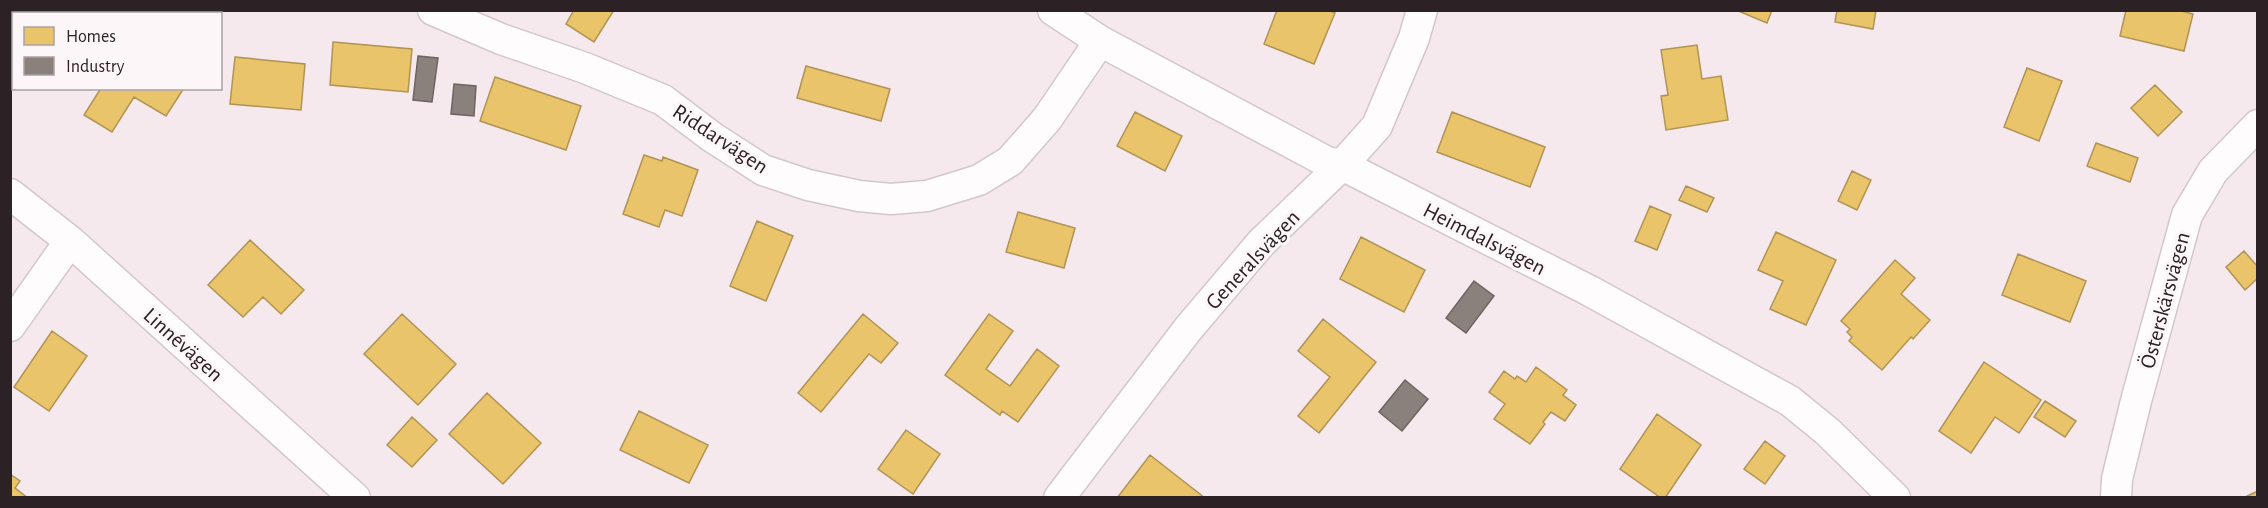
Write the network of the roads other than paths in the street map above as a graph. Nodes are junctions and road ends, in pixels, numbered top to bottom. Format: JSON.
{"nodes":[{"id":1,"x":433,"y":10,"type":"edge"},
{"id":2,"x":1053,"y":10,"type":"edge"},
{"id":3,"x":1422,"y":10,"type":"edge"},
{"id":4,"x":1100,"y":41,"type":"junction"},
{"id":5,"x":2258,"y":125,"type":"edge"},
{"id":6,"x":1342,"y":165,"type":"junction"},
{"id":7,"x":10,"y":194,"type":"edge"},
{"id":8,"x":70,"y":241,"type":"junction"},
{"id":9,"x":10,"y":326,"type":"edge"},
{"id":10,"x":355,"y":498,"type":"edge"},
{"id":11,"x":1059,"y":498,"type":"edge"},
{"id":12,"x":1895,"y":498,"type":"edge"},
{"id":13,"x":2116,"y":498,"type":"edge"}],
"edges":[{"from":1,"to":4,"type":"street","name":"Riddarvägen"},
{"from":2,"to":4,"type":"street","name":"Heimdalsvägen"},
{"from":3,"to":6,"type":"street","name":"Generalsvägen"},
{"from":4,"to":6,"type":"street","name":"Heimdalsvägen"},
{"from":5,"to":13,"type":"street","name":"Österskärsvägen"},
{"from":6,"to":11,"type":"street","name":"Generalsvägen"},
{"from":6,"to":12,"type":"street","name":"Heimdalsvägen"},
{"from":7,"to":8,"type":"street","name":"Linnévägen"},
{"from":8,"to":9,"type":"street"},
{"from":8,"to":10,"type":"street","name":"Linnévägen"}]}
